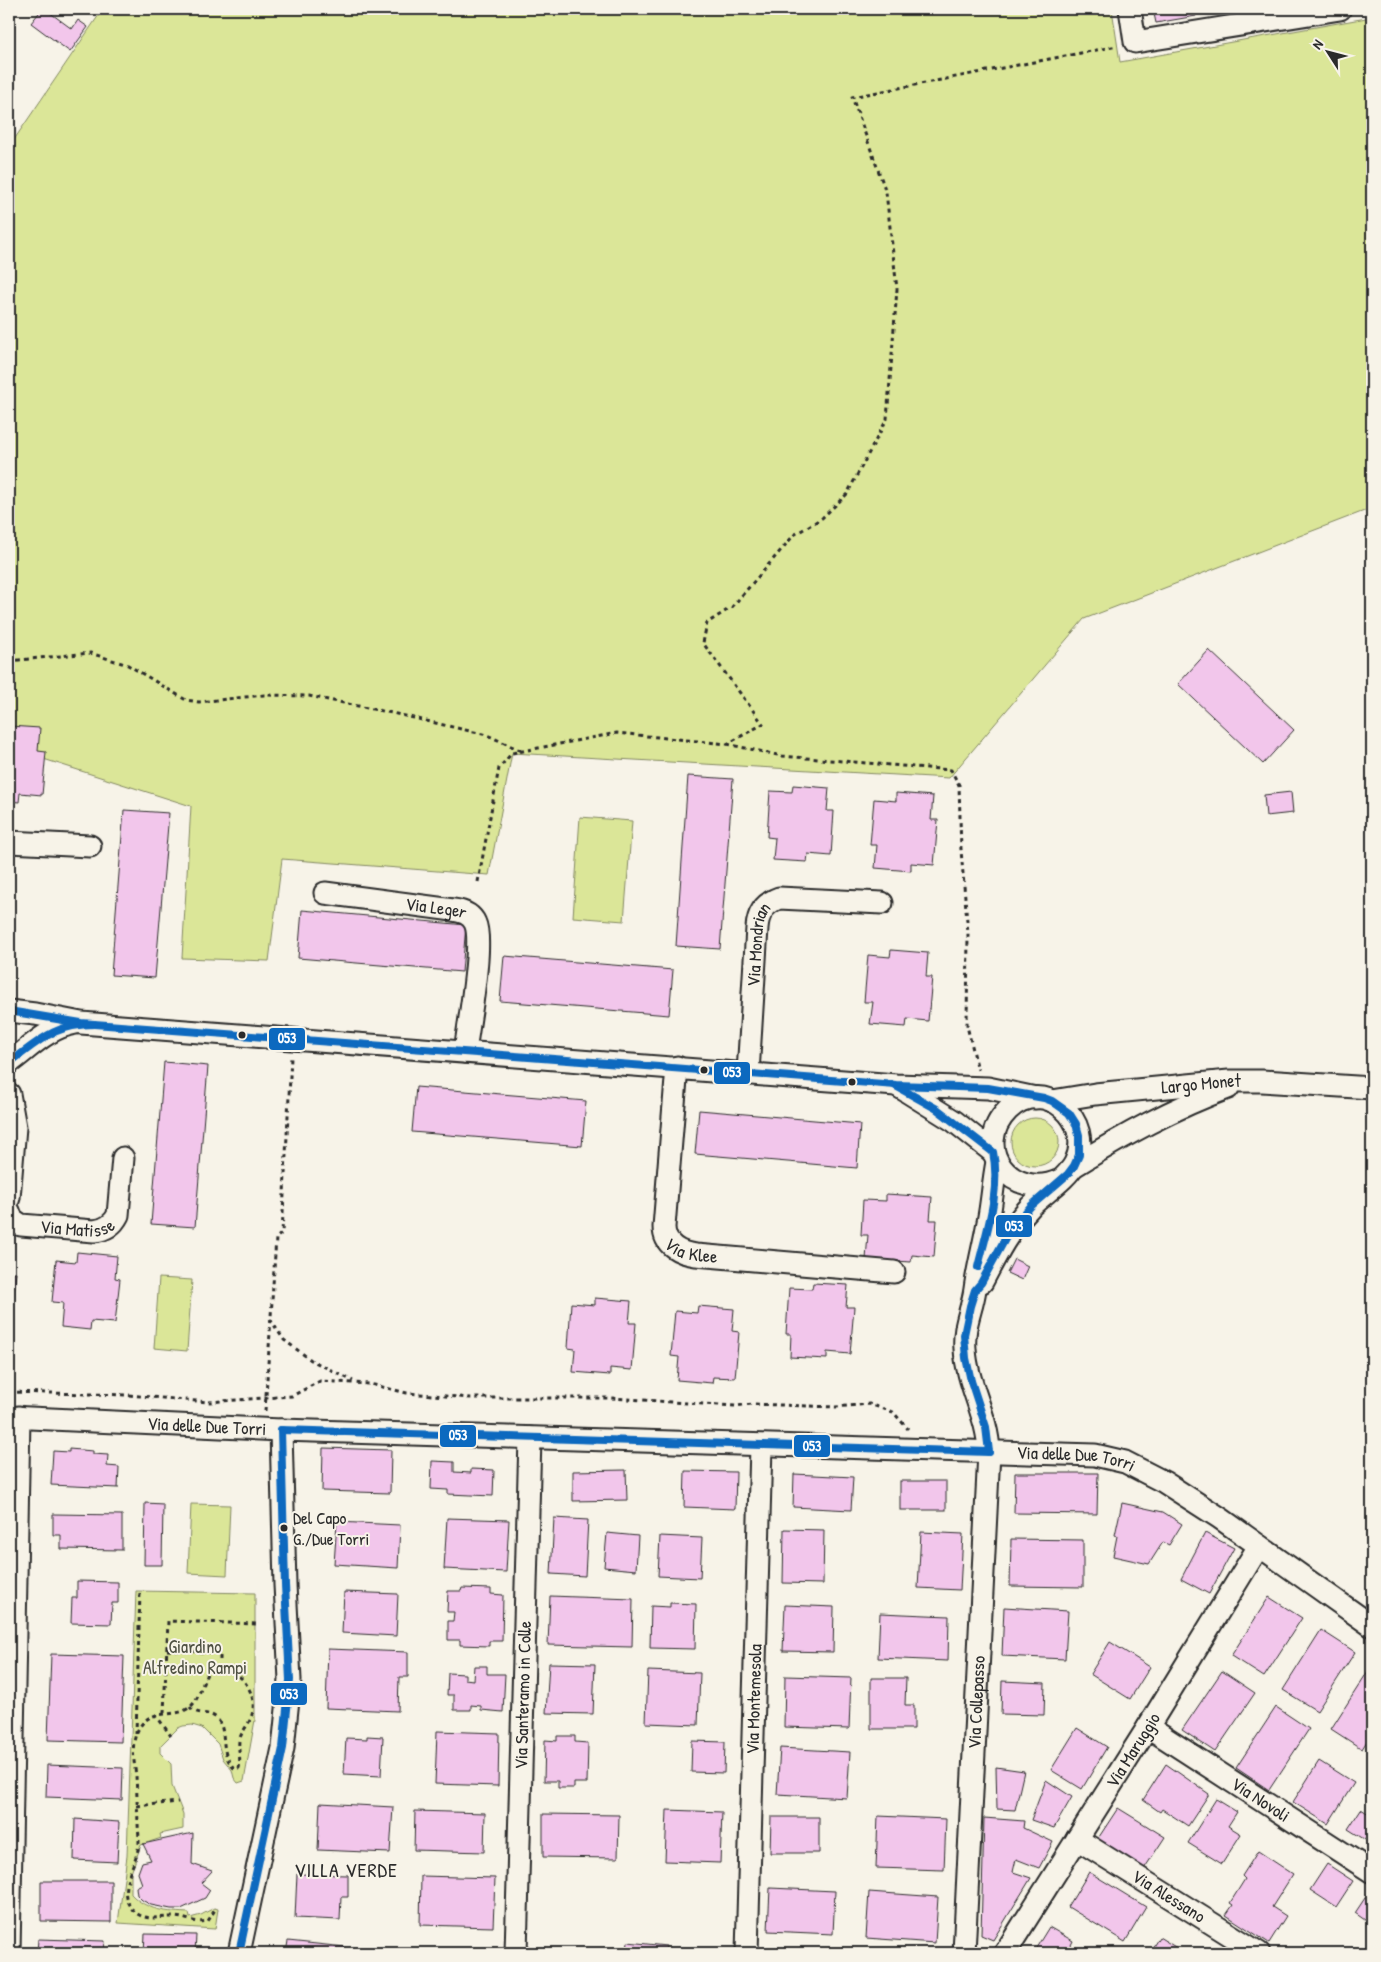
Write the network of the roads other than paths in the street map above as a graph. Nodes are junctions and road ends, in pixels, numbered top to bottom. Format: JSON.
{"nodes":[{"id":1,"x":1130,"y":9,"type":"edge"},
{"id":2,"x":1340,"y":9,"type":"edge"},
{"id":3,"x":9,"y":842,"type":"edge"},
{"id":4,"x":90,"y":846,"type":"dead end"},
{"id":5,"x":325,"y":892,"type":"dead end"},
{"id":6,"x":882,"y":903,"type":"dead end"},
{"id":7,"x":9,"y":1011,"type":"edge"},
{"id":8,"x":81,"y":1023,"type":"junction"},
{"id":9,"x":465,"y":1052,"type":"junction"},
{"id":10,"x":9,"y":1063,"type":"edge"},
{"id":11,"x":677,"y":1067,"type":"junction"},
{"id":12,"x":748,"y":1073,"type":"junction"},
{"id":13,"x":1247,"y":1080,"type":"junction"},
{"id":14,"x":896,"y":1085,"type":"junction"},
{"id":15,"x":1372,"y":1088,"type":"edge"},
{"id":16,"x":9,"y":1094,"type":"edge"},
{"id":17,"x":1044,"y":1099,"type":"junction"},
{"id":18,"x":995,"y":1157,"type":"junction"},
{"id":19,"x":123,"y":1158,"type":"dead end"},
{"id":20,"x":1067,"y":1173,"type":"junction"},
{"id":21,"x":9,"y":1198,"type":"edge"},
{"id":22,"x":9,"y":1211,"type":"edge"},
{"id":23,"x":894,"y":1272,"type":"dead end"},
{"id":24,"x":975,"y":1290,"type":"junction"},
{"id":25,"x":14,"y":1417,"type":"edge"},
{"id":26,"x":272,"y":1430,"type":"junction"},
{"id":27,"x":530,"y":1438,"type":"junction"},
{"id":28,"x":761,"y":1446,"type":"junction"},
{"id":29,"x":990,"y":1452,"type":"junction"},
{"id":30,"x":1259,"y":1546,"type":"junction"},
{"id":31,"x":1372,"y":1626,"type":"edge"},
{"id":32,"x":1148,"y":1727,"type":"junction"},
{"id":33,"x":1077,"y":1839,"type":"junction"},
{"id":34,"x":1372,"y":1872,"type":"edge"},
{"id":35,"x":9,"y":1953,"type":"edge"},
{"id":36,"x":239,"y":1953,"type":"edge"},
{"id":37,"x":516,"y":1953,"type":"edge"},
{"id":38,"x":747,"y":1953,"type":"edge"},
{"id":39,"x":964,"y":1953,"type":"edge"},
{"id":40,"x":1005,"y":1953,"type":"edge"},
{"id":41,"x":1259,"y":1953,"type":"edge"}],
"edges":[{"from":1,"to":2,"type":"street"},
{"from":3,"to":4,"type":"street"},
{"from":5,"to":9,"type":"street","name":"Via Leger"},
{"from":6,"to":12,"type":"street","name":"Via Mondrian"},
{"from":7,"to":8,"type":"street"},
{"from":8,"to":9,"type":"street"},
{"from":8,"to":10,"type":"street"},
{"from":9,"to":11,"type":"street"},
{"from":11,"to":12,"type":"street"},
{"from":11,"to":23,"type":"street","name":"Via Klee"},
{"from":12,"to":14,"type":"street"},
{"from":13,"to":15,"type":"street"},
{"from":13,"to":17,"type":"street","name":"Largo Monet"},
{"from":13,"to":20,"type":"street","name":"Largo Monet"},
{"from":14,"to":17,"type":"street"},
{"from":14,"to":18,"type":"street"},
{"from":16,"to":21,"type":"street"},
{"from":17,"to":18,"type":"street","name":"Largo Monet"},
{"from":17,"to":20,"type":"street"},
{"from":18,"to":20,"type":"street","name":"Largo Monet"},
{"from":18,"to":24,"type":"street","name":"Largo Monet"},
{"from":19,"to":22,"type":"street","name":"Via Matisse"},
{"from":20,"to":24,"type":"street","name":"Largo Monet"},
{"from":24,"to":29,"type":"street","name":"Via Collepasso"},
{"from":25,"to":26,"type":"street","name":"Via delle Due Torri"},
{"from":25,"to":35,"type":"street"},
{"from":26,"to":27,"type":"street","name":"Via delle Due Torri"},
{"from":26,"to":36,"type":"street"},
{"from":27,"to":28,"type":"street","name":"Via delle Due Torri"},
{"from":27,"to":37,"type":"street","name":"Via Santeramo in Colle"},
{"from":28,"to":29,"type":"street","name":"Via delle Due Torri"},
{"from":28,"to":38,"type":"street","name":"Via Montemesola"},
{"from":29,"to":30,"type":"street","name":"Via delle Due Torri"},
{"from":29,"to":39,"type":"street","name":"Via Collepasso"},
{"from":30,"to":31,"type":"street","name":"Via delle Due Torri"},
{"from":30,"to":32,"type":"street","name":"Via Maruggio"},
{"from":32,"to":33,"type":"street","name":"Via Maruggio"},
{"from":32,"to":34,"type":"street","name":"Via Novoli"},
{"from":33,"to":40,"type":"street","name":"Via Maruggio"},
{"from":33,"to":41,"type":"street","name":"Via Alessano"}]}
